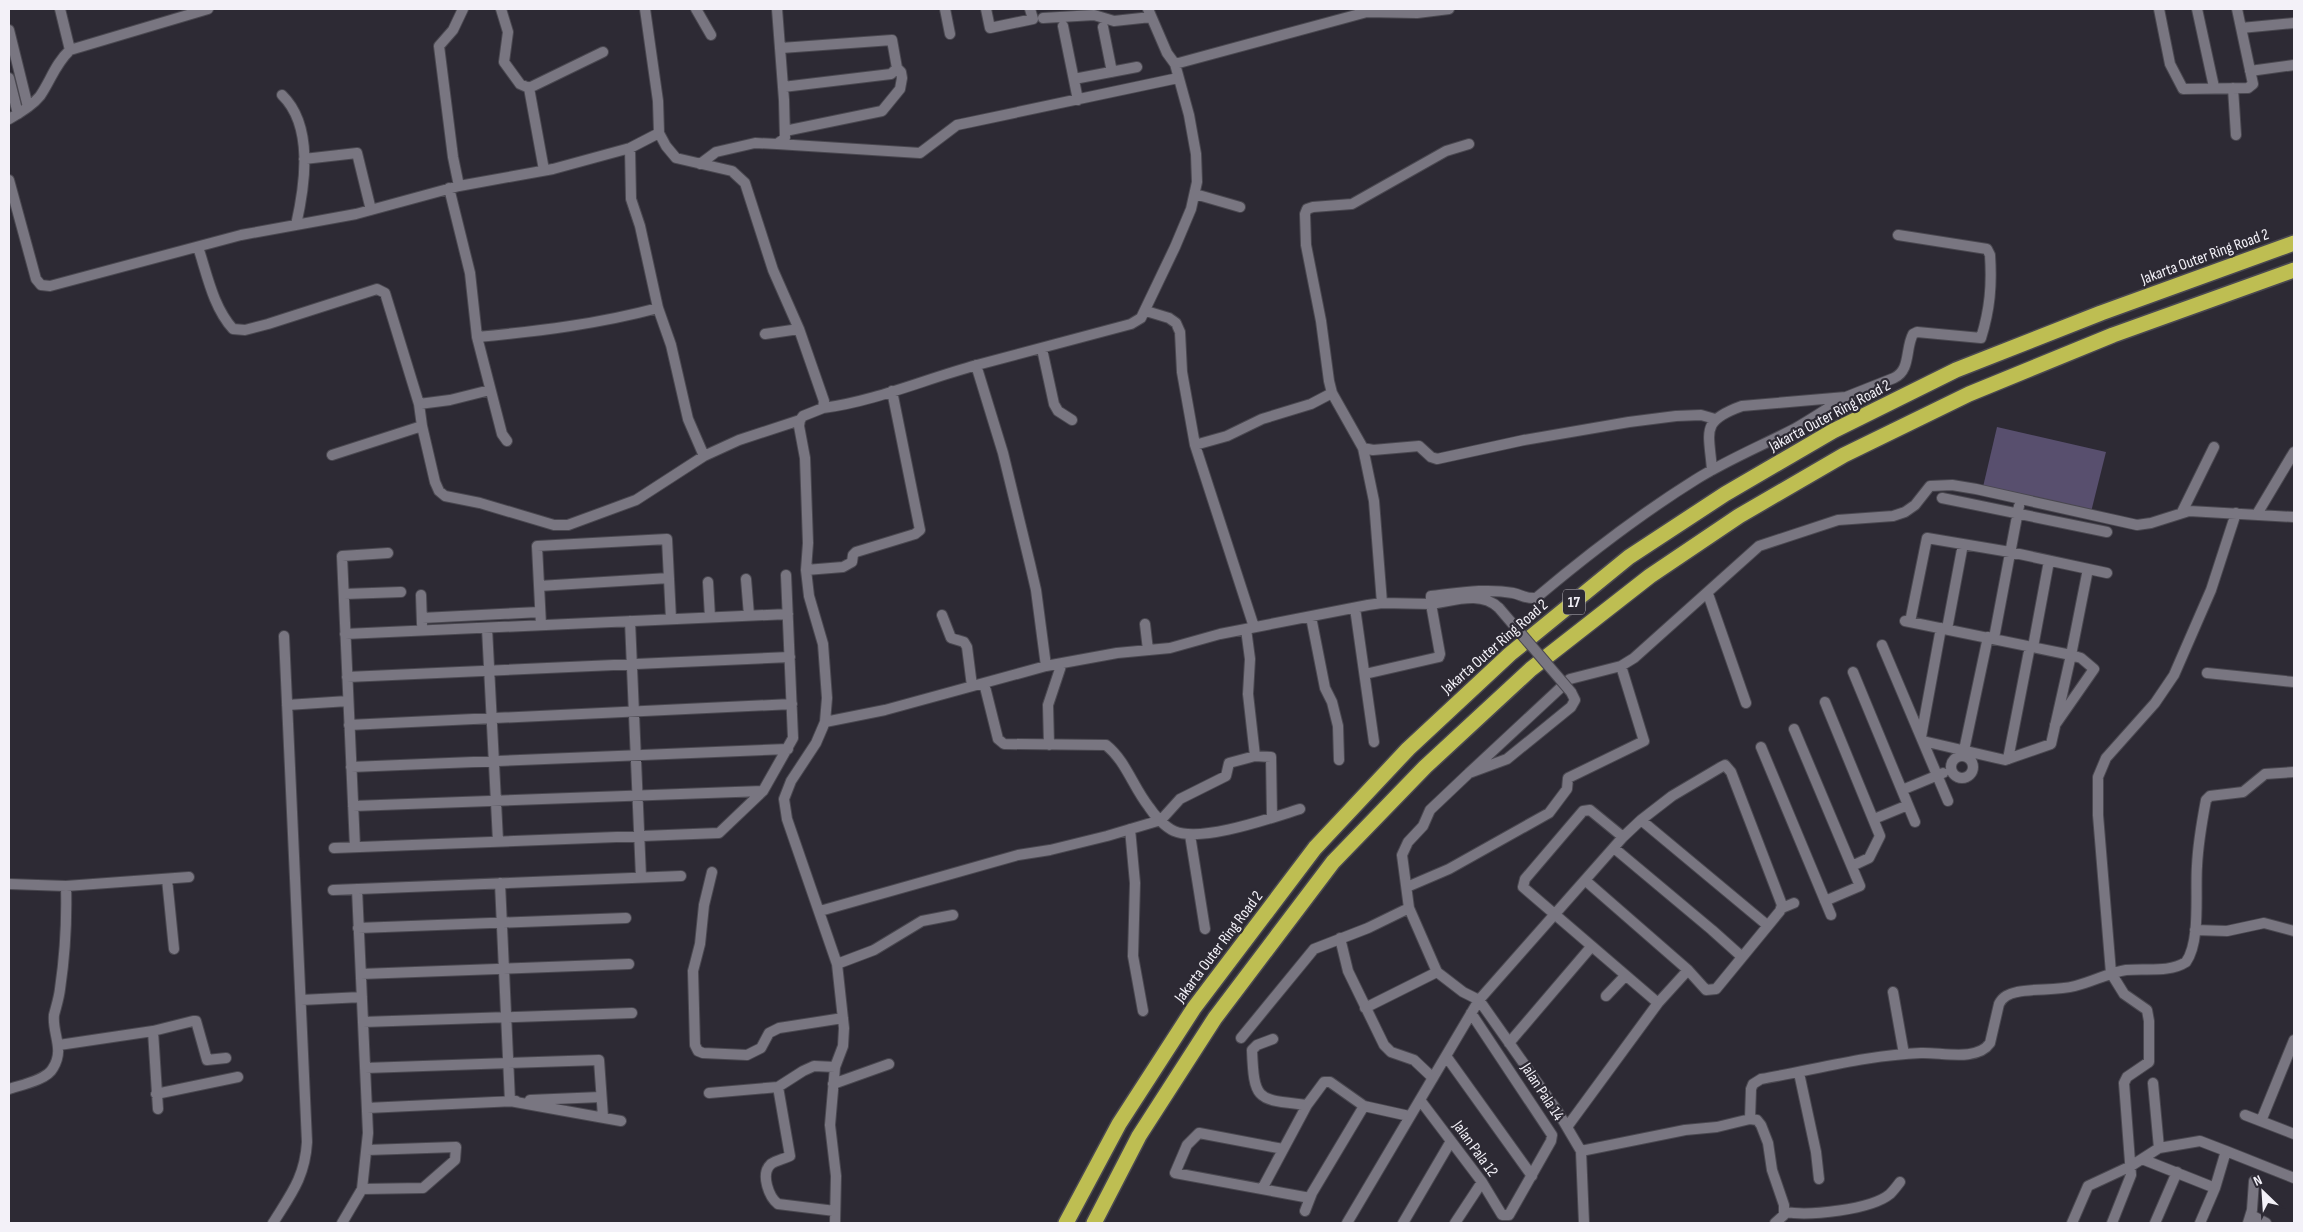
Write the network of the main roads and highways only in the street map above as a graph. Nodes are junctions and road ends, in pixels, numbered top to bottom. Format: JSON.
{"nodes":[{"id":1,"x":2294,"y":243,"type":"edge"},
{"id":2,"x":2294,"y":270,"type":"edge"},
{"id":3,"x":1066,"y":1223,"type":"edge"},
{"id":4,"x":1094,"y":1223,"type":"edge"}],
"edges":[{"from":1,"to":3,"type":"highway","name":"Jakarta Outer Ring Road 2","number":"17"},
{"from":2,"to":4,"type":"highway","number":"17"}]}
